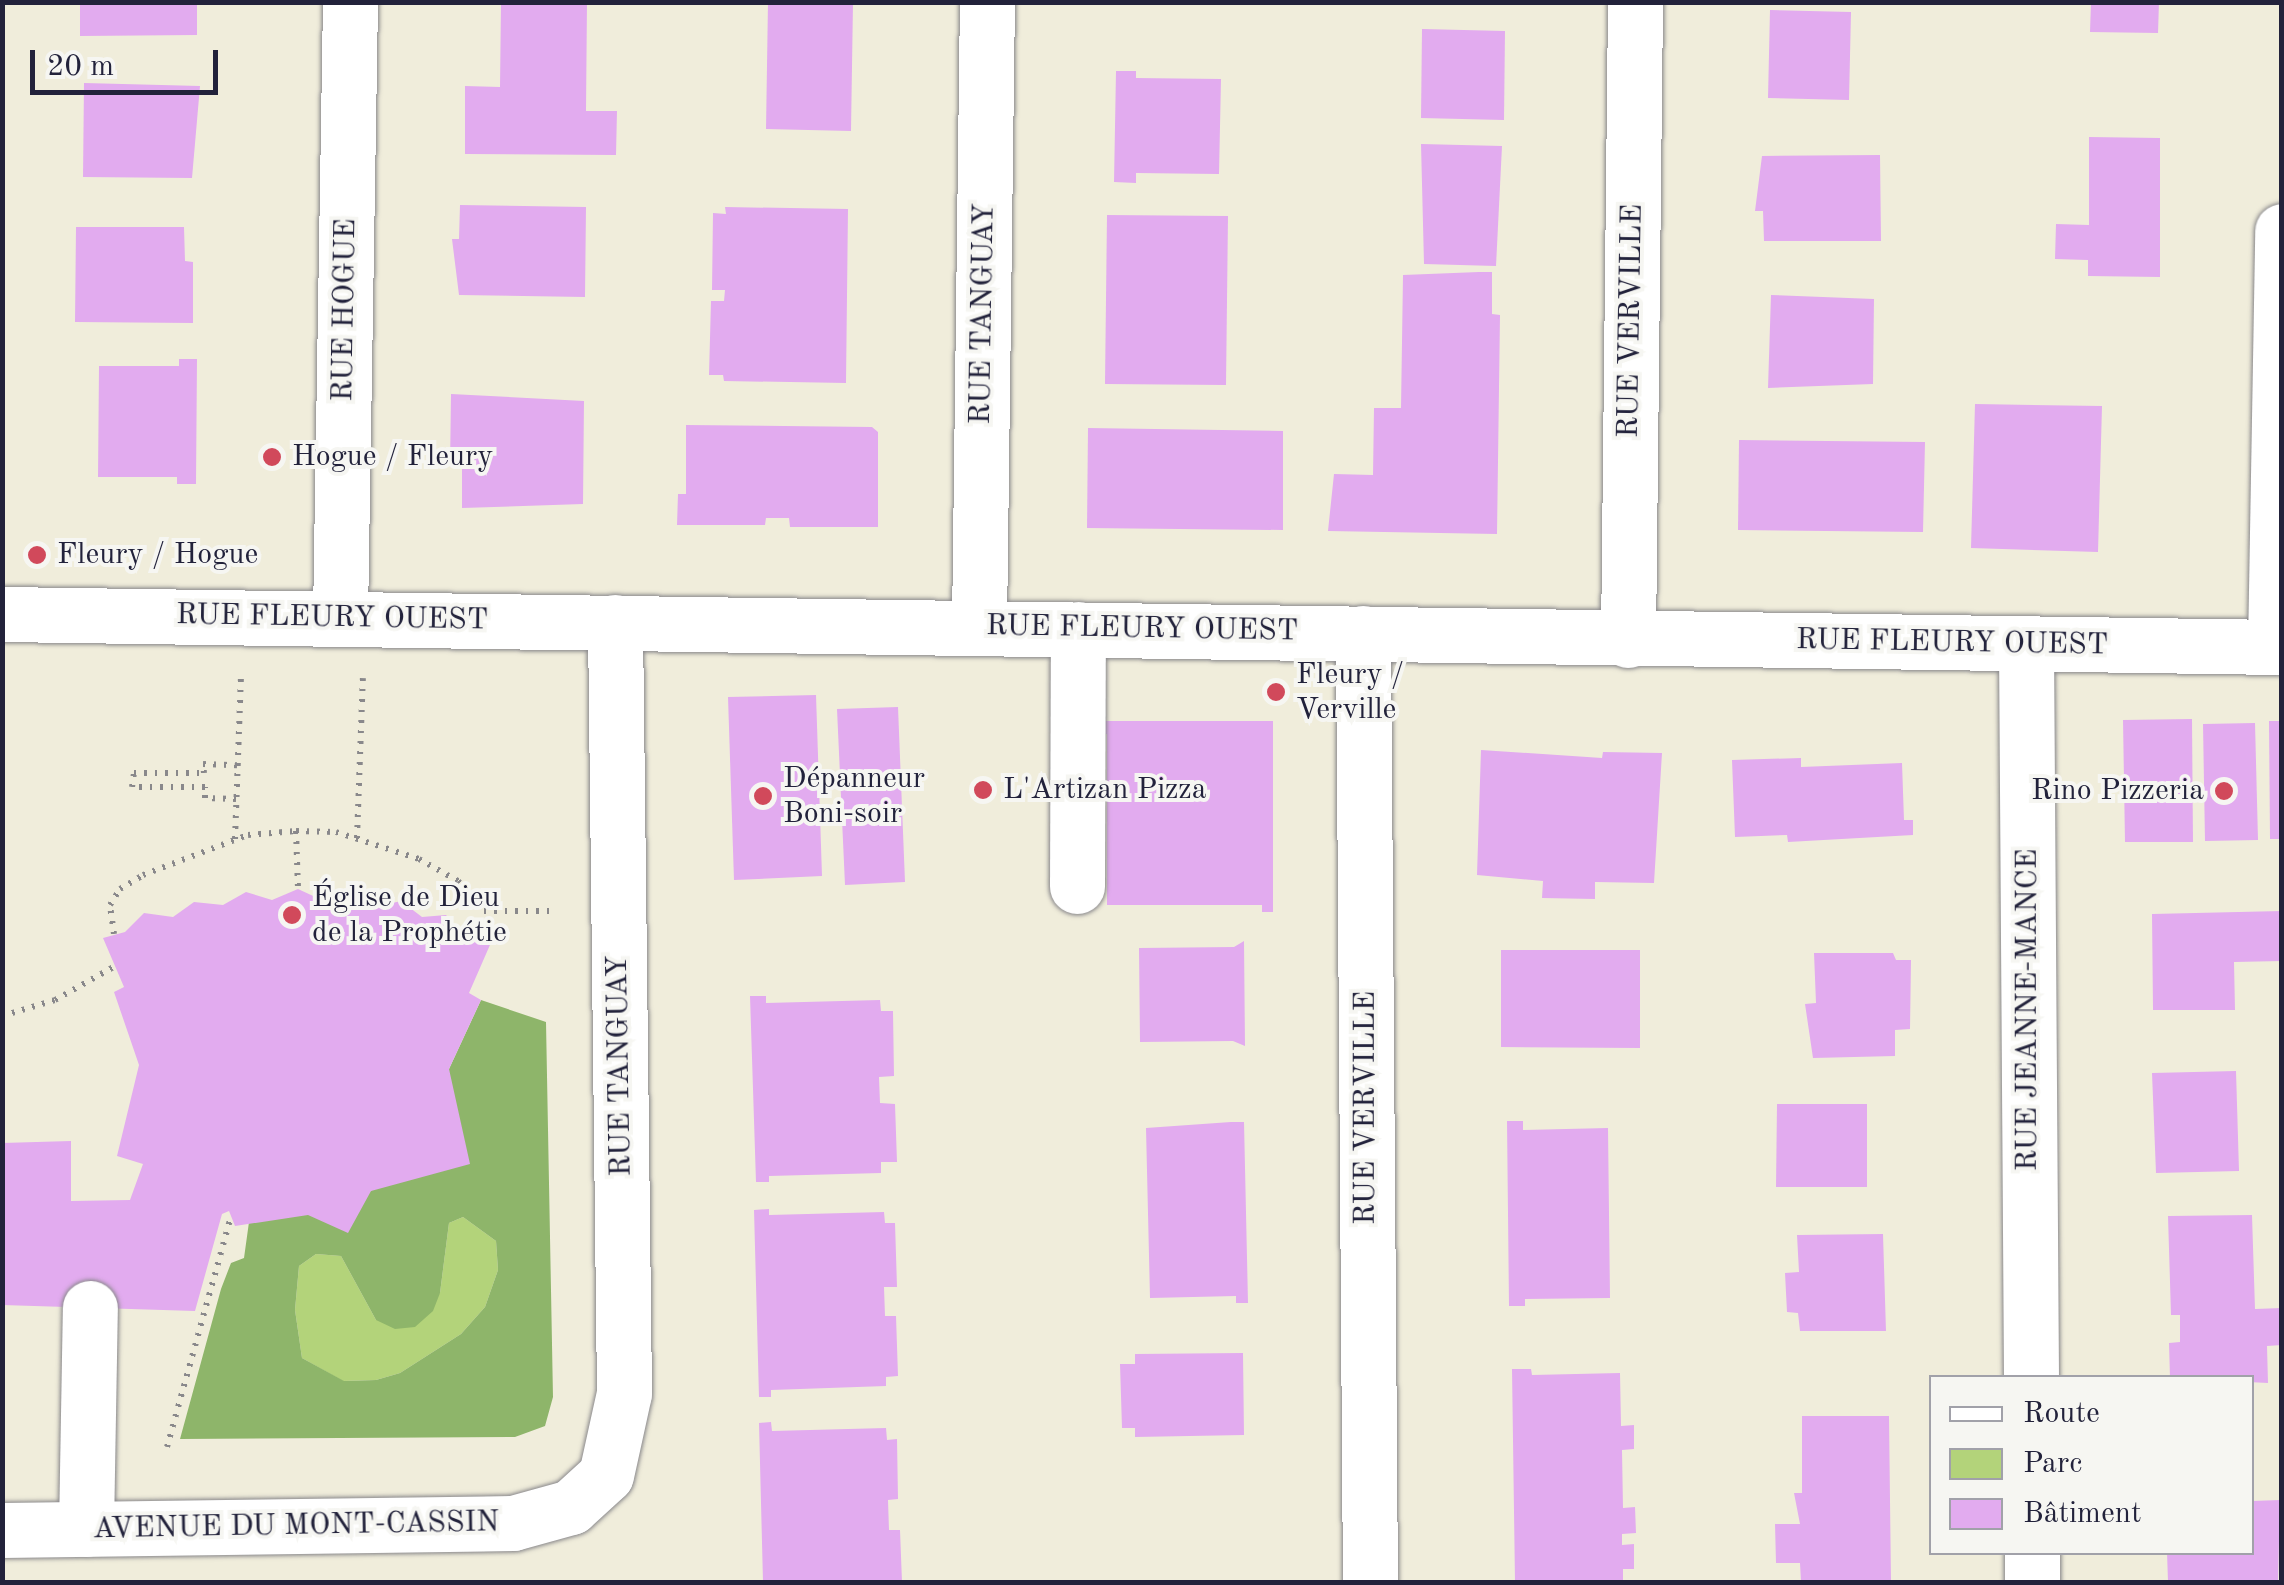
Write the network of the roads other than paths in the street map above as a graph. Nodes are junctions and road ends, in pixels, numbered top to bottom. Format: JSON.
{"nodes":[{"id":1,"x":350,"y":2,"type":"edge"},
{"id":2,"x":988,"y":2,"type":"edge"},
{"id":3,"x":1635,"y":2,"type":"edge"},
{"id":4,"x":2282,"y":230,"type":"edge"},
{"id":5,"x":2,"y":614,"type":"edge"},
{"id":6,"x":340,"y":617,"type":"junction"},
{"id":7,"x":615,"y":622,"type":"junction"},
{"id":8,"x":980,"y":626,"type":"junction"},
{"id":9,"x":1078,"y":629,"type":"junction"},
{"id":10,"x":1363,"y":633,"type":"junction"},
{"id":11,"x":1628,"y":640,"type":"junction"},
{"id":12,"x":2026,"y":643,"type":"junction"},
{"id":13,"x":2278,"y":647,"type":"edge"},
{"id":14,"x":1078,"y":886,"type":"dead end"},
{"id":15,"x":90,"y":1308,"type":"dead end"},
{"id":16,"x":2030,"y":1375,"type":"edge"},
{"id":17,"x":584,"y":1498,"type":"joint"},
{"id":18,"x":86,"y":1529,"type":"junction"},
{"id":19,"x":2,"y":1530,"type":"edge"},
{"id":20,"x":2032,"y":1555,"type":"edge"},
{"id":21,"x":1370,"y":1582,"type":"edge"},
{"id":22,"x":2032,"y":1582,"type":"edge"}],
"edges":[{"from":1,"to":6,"type":"street","name":"RUE HOGUE"},
{"from":2,"to":8,"type":"street","name":"RUE TANGUAY"},
{"from":3,"to":11,"type":"street","name":"RUE VERVILLE"},
{"from":4,"to":13,"type":"street"},
{"from":5,"to":6,"type":"street","name":"RUE FLEURY OUEST"},
{"from":6,"to":7,"type":"street","name":"RUE FLEURY OUEST"},
{"from":7,"to":8,"type":"street","name":"RUE FLEURY OUEST"},
{"from":7,"to":17,"type":"street","name":"RUE TANGUAY"},
{"from":8,"to":9,"type":"street","name":"RUE FLEURY OUEST"},
{"from":9,"to":10,"type":"street","name":"RUE FLEURY OUEST"},
{"from":9,"to":14,"type":"street"},
{"from":10,"to":11,"type":"street","name":"RUE FLEURY OUEST"},
{"from":10,"to":21,"type":"street","name":"RUE VERVILLE"},
{"from":11,"to":12,"type":"street","name":"RUE FLEURY OUEST"},
{"from":12,"to":13,"type":"street","name":"RUE FLEURY OUEST"},
{"from":12,"to":16,"type":"street","name":"RUE JEANNE-MANCE"},
{"from":15,"to":18,"type":"street"},
{"from":17,"to":18,"type":"street","name":"AVENUE DU MONT-CASSIN"},
{"from":18,"to":19,"type":"street","name":"AVENUE DU MONT-CASSIN"},
{"from":20,"to":22,"type":"street"}]}
